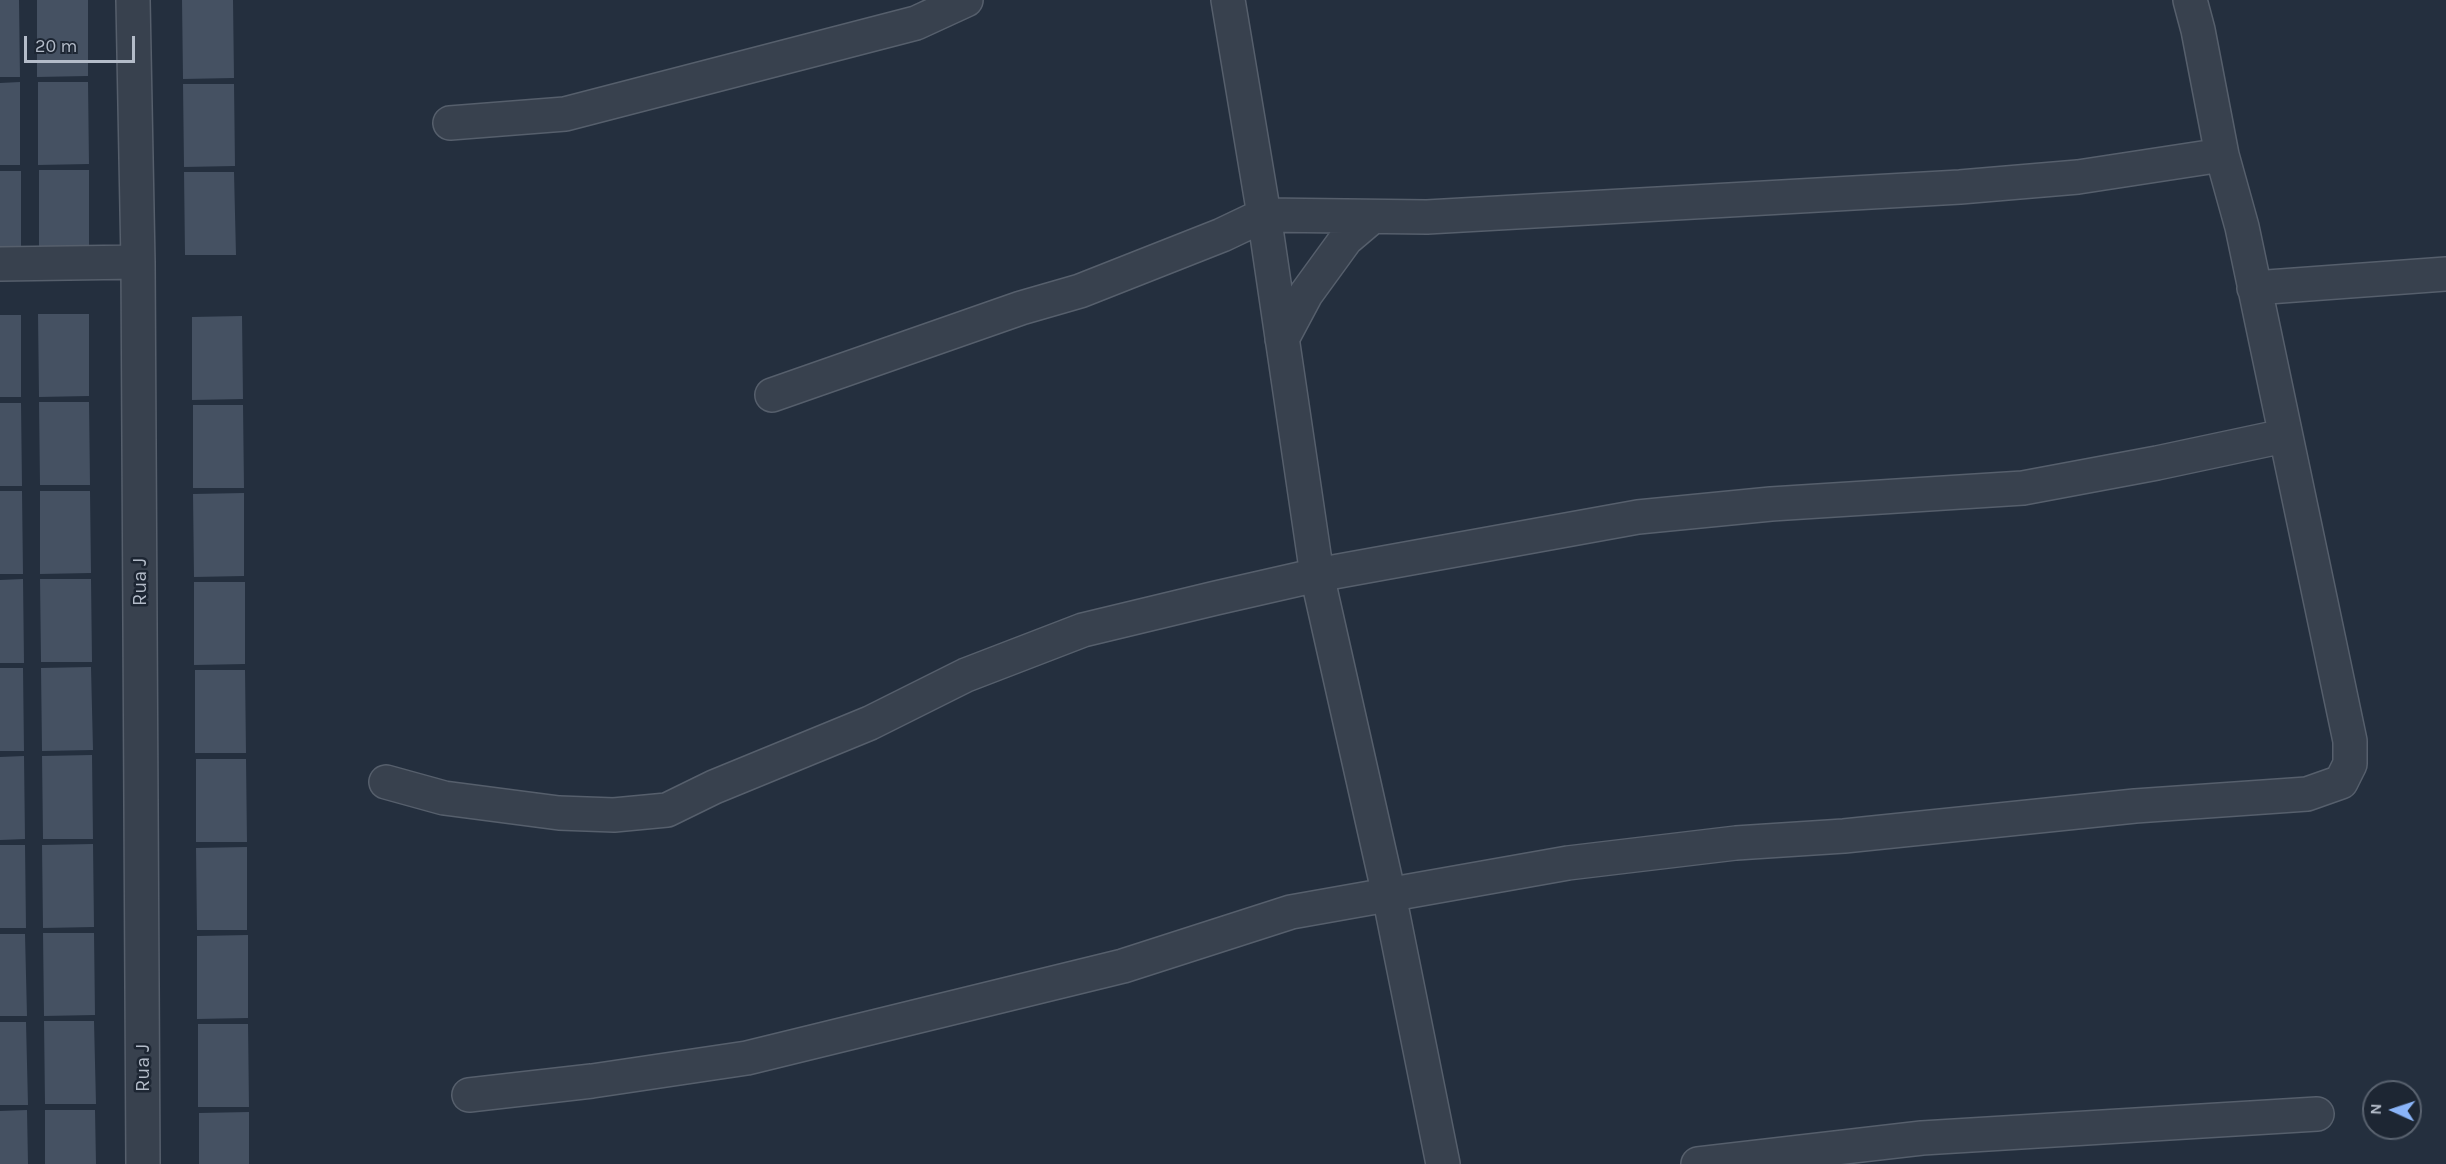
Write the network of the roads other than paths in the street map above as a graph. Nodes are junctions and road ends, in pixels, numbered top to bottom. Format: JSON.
{"nodes":[{"id":1,"x":133,"y":0,"type":"edge"},
{"id":2,"x":966,"y":0,"type":"edge"},
{"id":3,"x":1228,"y":0,"type":"edge"},
{"id":4,"x":2190,"y":0,"type":"edge"},
{"id":5,"x":450,"y":123,"type":"dead end"},
{"id":6,"x":2222,"y":155,"type":"junction"},
{"id":7,"x":1264,"y":215,"type":"junction"},
{"id":8,"x":1372,"y":217,"type":"junction"},
{"id":9,"x":138,"y":262,"type":"junction"},
{"id":10,"x":0,"y":264,"type":"edge"},
{"id":11,"x":2446,"y":274,"type":"edge"},
{"id":12,"x":2254,"y":288,"type":"junction"},
{"id":13,"x":1282,"y":339,"type":"junction"},
{"id":14,"x":772,"y":394,"type":"dead end"},
{"id":15,"x":2284,"y":436,"type":"junction"},
{"id":16,"x":1317,"y":574,"type":"junction"},
{"id":17,"x":386,"y":782,"type":"dead end"},
{"id":18,"x":1389,"y":895,"type":"junction"},
{"id":19,"x":469,"y":1095,"type":"dead end"},
{"id":20,"x":2317,"y":1114,"type":"dead end"},
{"id":21,"x":143,"y":1164,"type":"edge"},
{"id":22,"x":1443,"y":1164,"type":"edge"},
{"id":23,"x":1698,"y":1164,"type":"edge"}],
"edges":[{"from":1,"to":9,"type":"street","name":"Rua J"},
{"from":2,"to":5,"type":"street"},
{"from":3,"to":7,"type":"street"},
{"from":4,"to":6,"type":"street"},
{"from":6,"to":8,"type":"street"},
{"from":6,"to":12,"type":"street"},
{"from":7,"to":8,"type":"street"},
{"from":7,"to":13,"type":"street"},
{"from":7,"to":14,"type":"street"},
{"from":8,"to":13,"type":"street"},
{"from":9,"to":10,"type":"street"},
{"from":9,"to":21,"type":"street","name":"Rua J"},
{"from":11,"to":12,"type":"street"},
{"from":12,"to":15,"type":"street"},
{"from":13,"to":16,"type":"street"},
{"from":15,"to":16,"type":"street"},
{"from":15,"to":18,"type":"street"},
{"from":16,"to":17,"type":"street"},
{"from":16,"to":18,"type":"street"},
{"from":18,"to":19,"type":"street"},
{"from":18,"to":22,"type":"street"},
{"from":20,"to":23,"type":"street"}]}
